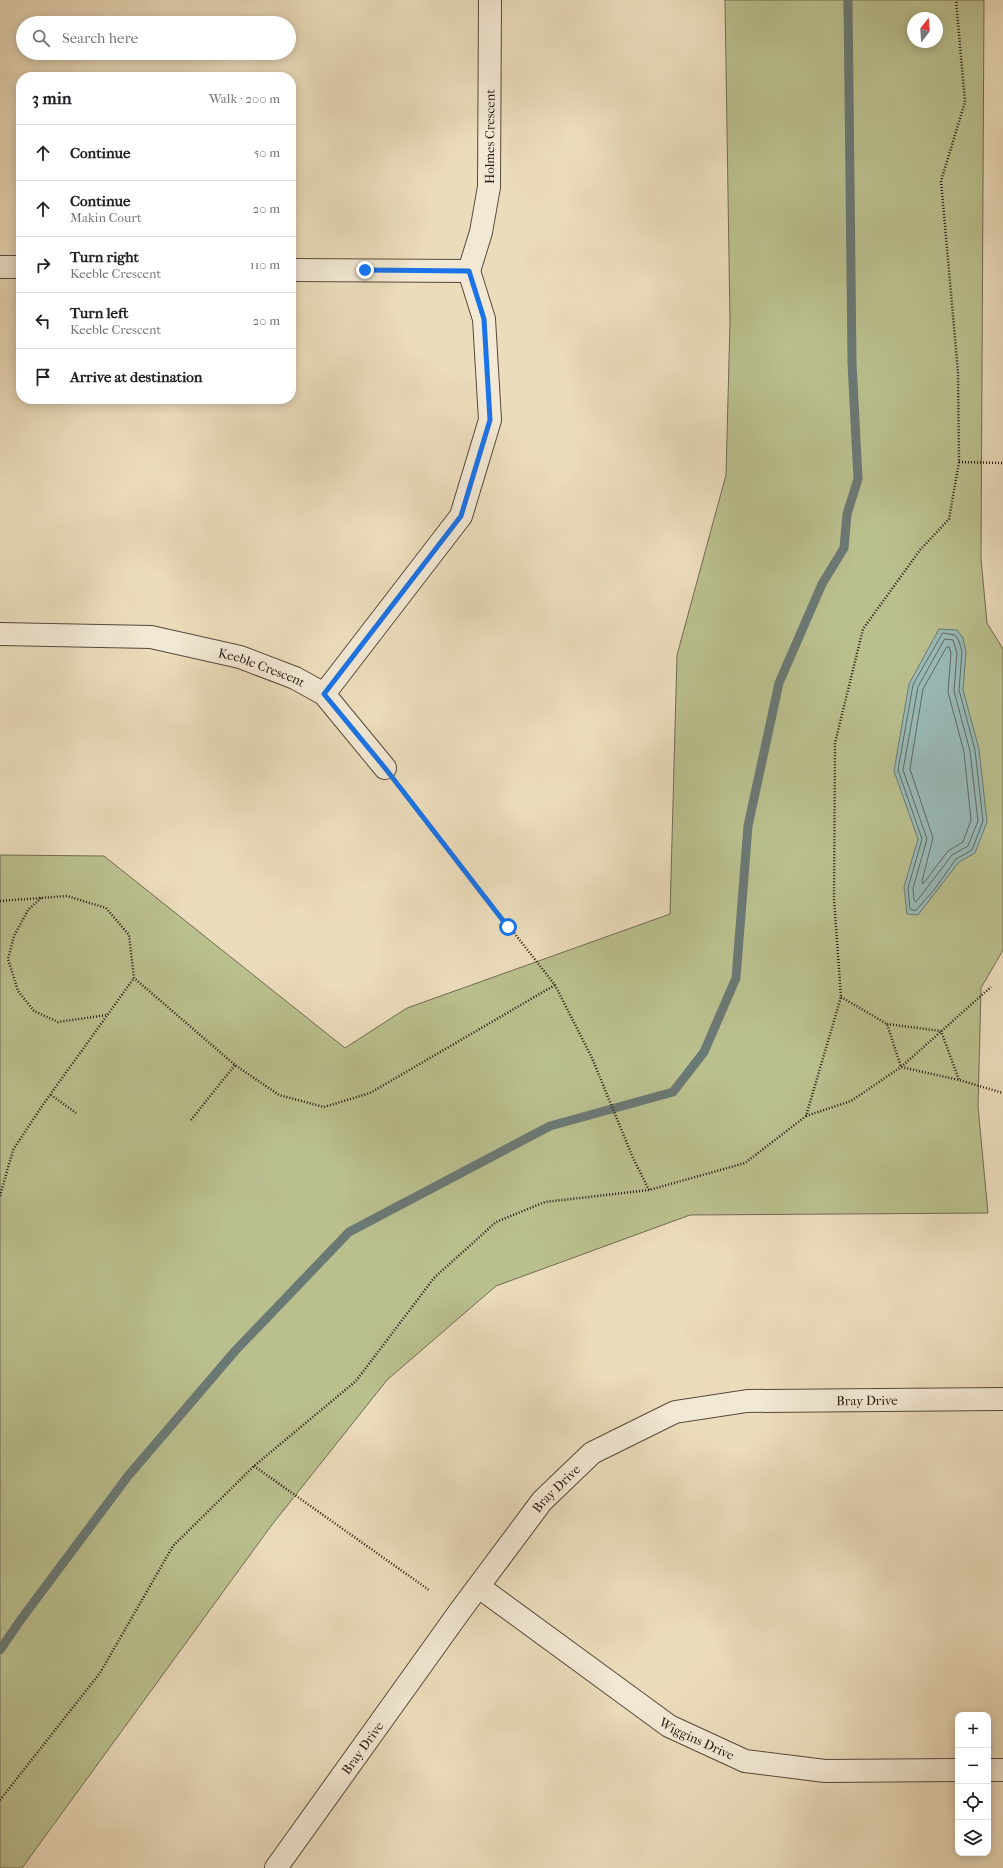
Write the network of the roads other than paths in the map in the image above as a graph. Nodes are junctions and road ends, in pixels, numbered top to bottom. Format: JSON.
{"nodes":[{"id":1,"x":490,"y":0,"type":"edge"},
{"id":2,"x":0,"y":267,"type":"edge"},
{"id":3,"x":16,"y":267,"type":"edge"},
{"id":4,"x":296,"y":270,"type":"edge"},
{"id":5,"x":469,"y":271,"type":"junction"},
{"id":6,"x":0,"y":634,"type":"edge"},
{"id":7,"x":324,"y":694,"type":"junction"},
{"id":8,"x":385,"y":768,"type":"road end"},
{"id":9,"x":1003,"y":1399,"type":"edge"},
{"id":10,"x":479,"y":1587,"type":"junction"},
{"id":11,"x":955,"y":1770,"type":"edge"},
{"id":12,"x":991,"y":1770,"type":"edge"},
{"id":13,"x":1003,"y":1770,"type":"edge"},
{"id":14,"x":276,"y":1868,"type":"edge"}],
"edges":[{"from":1,"to":5,"type":"street","name":"Holmes Crescent"},
{"from":2,"to":3,"type":"street"},
{"from":4,"to":5,"type":"street"},
{"from":5,"to":7,"type":"street"},
{"from":6,"to":7,"type":"street","name":"Keeble Crescent"},
{"from":7,"to":8,"type":"street"},
{"from":9,"to":10,"type":"street","name":"Bray Drive"},
{"from":10,"to":11,"type":"street","name":"Wiggins Drive"},
{"from":10,"to":14,"type":"street","name":"Bray Drive"},
{"from":12,"to":13,"type":"street"}]}
